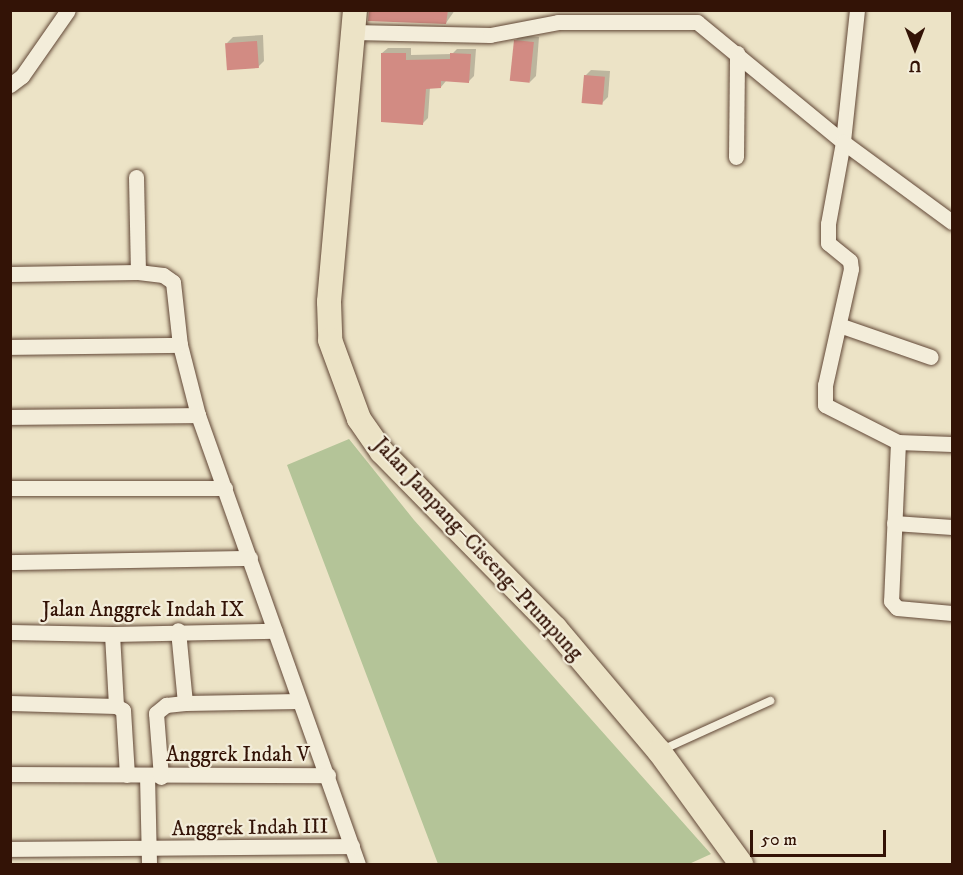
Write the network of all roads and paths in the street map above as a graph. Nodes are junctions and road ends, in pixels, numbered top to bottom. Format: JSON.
{"nodes":[{"id":1,"x":68,"y":10,"type":"edge"},
{"id":2,"x":858,"y":10,"type":"edge"},
{"id":3,"x":354,"y":21,"type":"edge"},
{"id":4,"x":737,"y":53,"type":"junction"},
{"id":5,"x":10,"y":85,"type":"edge"},
{"id":6,"x":843,"y":142,"type":"junction"},
{"id":7,"x":736,"y":157,"type":"dead end"},
{"id":8,"x":136,"y":177,"type":"dead end"},
{"id":9,"x":952,"y":222,"type":"edge"},
{"id":10,"x":138,"y":272,"type":"junction"},
{"id":11,"x":10,"y":274,"type":"edge"},
{"id":12,"x":839,"y":325,"type":"junction"},
{"id":13,"x":180,"y":345,"type":"junction"},
{"id":14,"x":10,"y":347,"type":"edge"},
{"id":15,"x":930,"y":357,"type":"dead end"},
{"id":16,"x":198,"y":415,"type":"junction"},
{"id":17,"x":10,"y":417,"type":"edge"},
{"id":18,"x":898,"y":442,"type":"junction"},
{"id":19,"x":952,"y":444,"type":"edge"},
{"id":20,"x":10,"y":488,"type":"edge"},
{"id":21,"x":225,"y":488,"type":"junction"},
{"id":22,"x":894,"y":523,"type":"junction"},
{"id":23,"x":952,"y":527,"type":"edge"},
{"id":24,"x":250,"y":558,"type":"junction"},
{"id":25,"x":10,"y":562,"type":"edge"},
{"id":26,"x":952,"y":613,"type":"edge"},
{"id":27,"x":178,"y":630,"type":"junction"},
{"id":28,"x":275,"y":631,"type":"junction"},
{"id":29,"x":10,"y":632,"type":"edge"},
{"id":30,"x":112,"y":634,"type":"junction"},
{"id":31,"x":299,"y":701,"type":"junction"},
{"id":32,"x":770,"y":701,"type":"dead end"},
{"id":33,"x":10,"y":703,"type":"edge"},
{"id":34,"x":185,"y":703,"type":"junction"},
{"id":35,"x":116,"y":706,"type":"junction"},
{"id":36,"x":659,"y":751,"type":"junction"},
{"id":37,"x":10,"y":774,"type":"edge"},
{"id":38,"x":127,"y":775,"type":"junction"},
{"id":39,"x":328,"y":775,"type":"junction"},
{"id":40,"x":154,"y":776,"type":"junction"},
{"id":41,"x":352,"y":846,"type":"junction"},
{"id":42,"x":10,"y":849,"type":"edge"},
{"id":43,"x":150,"y":858,"type":"edge"},
{"id":44,"x":358,"y":864,"type":"edge"},
{"id":45,"x":739,"y":864,"type":"edge"}],
"edges":[{"from":1,"to":5,"type":"street"},
{"from":2,"to":6,"type":"street"},
{"from":3,"to":4,"type":"street"},
{"from":3,"to":36,"type":"main road","name":"Jalan Jampang–Ciseeng–Prumpung"},
{"from":4,"to":6,"type":"street"},
{"from":4,"to":7,"type":"street"},
{"from":6,"to":9,"type":"street"},
{"from":6,"to":12,"type":"street"},
{"from":8,"to":10,"type":"street"},
{"from":10,"to":11,"type":"street"},
{"from":10,"to":13,"type":"street"},
{"from":12,"to":15,"type":"street"},
{"from":12,"to":18,"type":"street"},
{"from":13,"to":14,"type":"street"},
{"from":13,"to":16,"type":"street"},
{"from":16,"to":17,"type":"street"},
{"from":16,"to":21,"type":"street"},
{"from":18,"to":19,"type":"street"},
{"from":18,"to":22,"type":"street"},
{"from":20,"to":21,"type":"street"},
{"from":21,"to":24,"type":"street"},
{"from":22,"to":23,"type":"street"},
{"from":22,"to":26,"type":"street"},
{"from":24,"to":25,"type":"street"},
{"from":24,"to":28,"type":"street"},
{"from":27,"to":28,"type":"street","name":"Jalan Anggrek Indah IX"},
{"from":27,"to":30,"type":"street","name":"Jalan Anggrek Indah IX"},
{"from":27,"to":34,"type":"street"},
{"from":28,"to":31,"type":"street"},
{"from":29,"to":30,"type":"street","name":"Jalan Anggrek Indah IX"},
{"from":30,"to":35,"type":"street"},
{"from":31,"to":34,"type":"street"},
{"from":31,"to":39,"type":"street"},
{"from":32,"to":36,"type":"lane"},
{"from":33,"to":35,"type":"street"},
{"from":34,"to":40,"type":"street"},
{"from":35,"to":38,"type":"street"},
{"from":36,"to":45,"type":"main road","name":"Jalan Jampang–Ciseeng–Prumpung"},
{"from":37,"to":38,"type":"street","name":"Anggrek Indah V"},
{"from":38,"to":40,"type":"street","name":"Anggrek Indah V"},
{"from":39,"to":40,"type":"street","name":"Anggrek Indah V"},
{"from":39,"to":41,"type":"street"},
{"from":40,"to":43,"type":"street"},
{"from":41,"to":43,"type":"street","name":"Anggrek Indah III"},
{"from":41,"to":44,"type":"street"},
{"from":42,"to":43,"type":"street","name":"Anggrek Indah III"}]}
